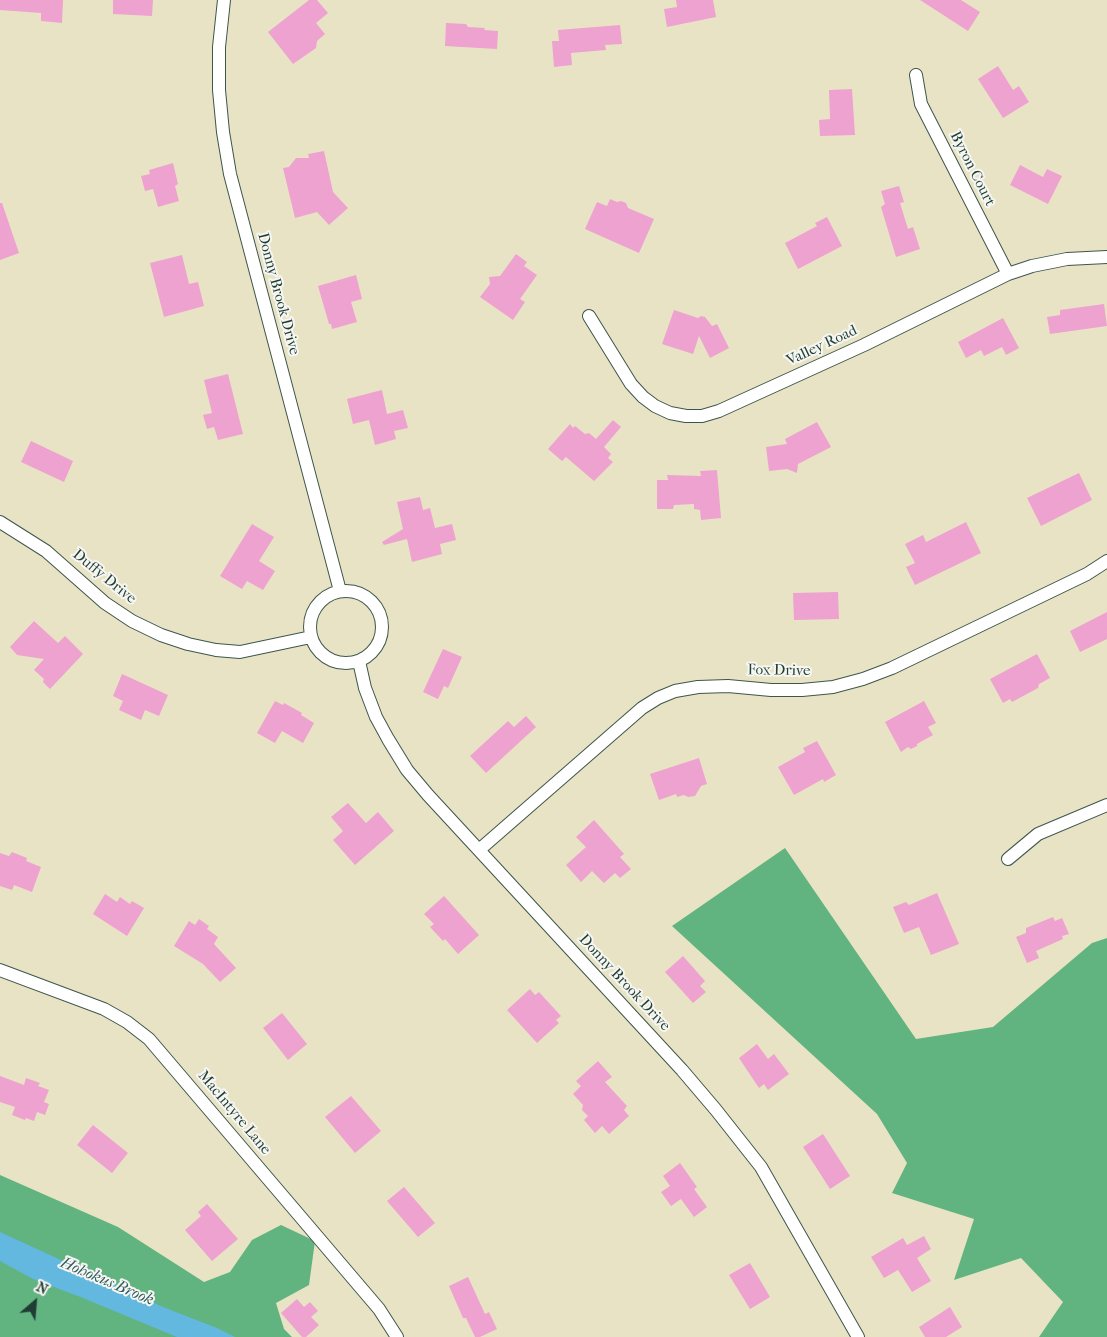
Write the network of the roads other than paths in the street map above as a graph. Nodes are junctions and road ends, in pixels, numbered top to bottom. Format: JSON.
{"nodes":[{"id":1,"x":224,"y":0,"type":"edge"},
{"id":2,"x":916,"y":75,"type":"dead end"},
{"id":3,"x":1107,"y":256,"type":"edge"},
{"id":4,"x":1008,"y":274,"type":"junction"},
{"id":5,"x":589,"y":316,"type":"dead end"},
{"id":6,"x":0,"y":522,"type":"edge"},
{"id":7,"x":1107,"y":561,"type":"edge"},
{"id":8,"x":340,"y":591,"type":"junction"},
{"id":9,"x":311,"y":637,"type":"junction"},
{"id":10,"x":359,"y":661,"type":"junction"},
{"id":11,"x":1107,"y":805,"type":"edge"},
{"id":12,"x":479,"y":850,"type":"junction"},
{"id":13,"x":1008,"y":859,"type":"dead end"},
{"id":14,"x":0,"y":970,"type":"edge"},
{"id":15,"x":397,"y":1337,"type":"edge"},
{"id":16,"x":858,"y":1337,"type":"edge"}],
"edges":[{"from":1,"to":8,"type":"street","name":"Donny Brook Drive"},
{"from":2,"to":4,"type":"street","name":"Byron Court"},
{"from":3,"to":4,"type":"street","name":"Valley Road"},
{"from":4,"to":5,"type":"street","name":"Valley Road"},
{"from":6,"to":9,"type":"street","name":"Duffy Drive"},
{"from":7,"to":12,"type":"street","name":"Fox Drive"},
{"from":8,"to":9,"type":"street"},
{"from":8,"to":10,"type":"street"},
{"from":9,"to":10,"type":"street"},
{"from":10,"to":12,"type":"street","name":"Donny Brook Drive"},
{"from":11,"to":13,"type":"street"},
{"from":12,"to":16,"type":"street","name":"Donny Brook Drive"},
{"from":14,"to":15,"type":"street","name":"MacIntyre Lane"}]}
